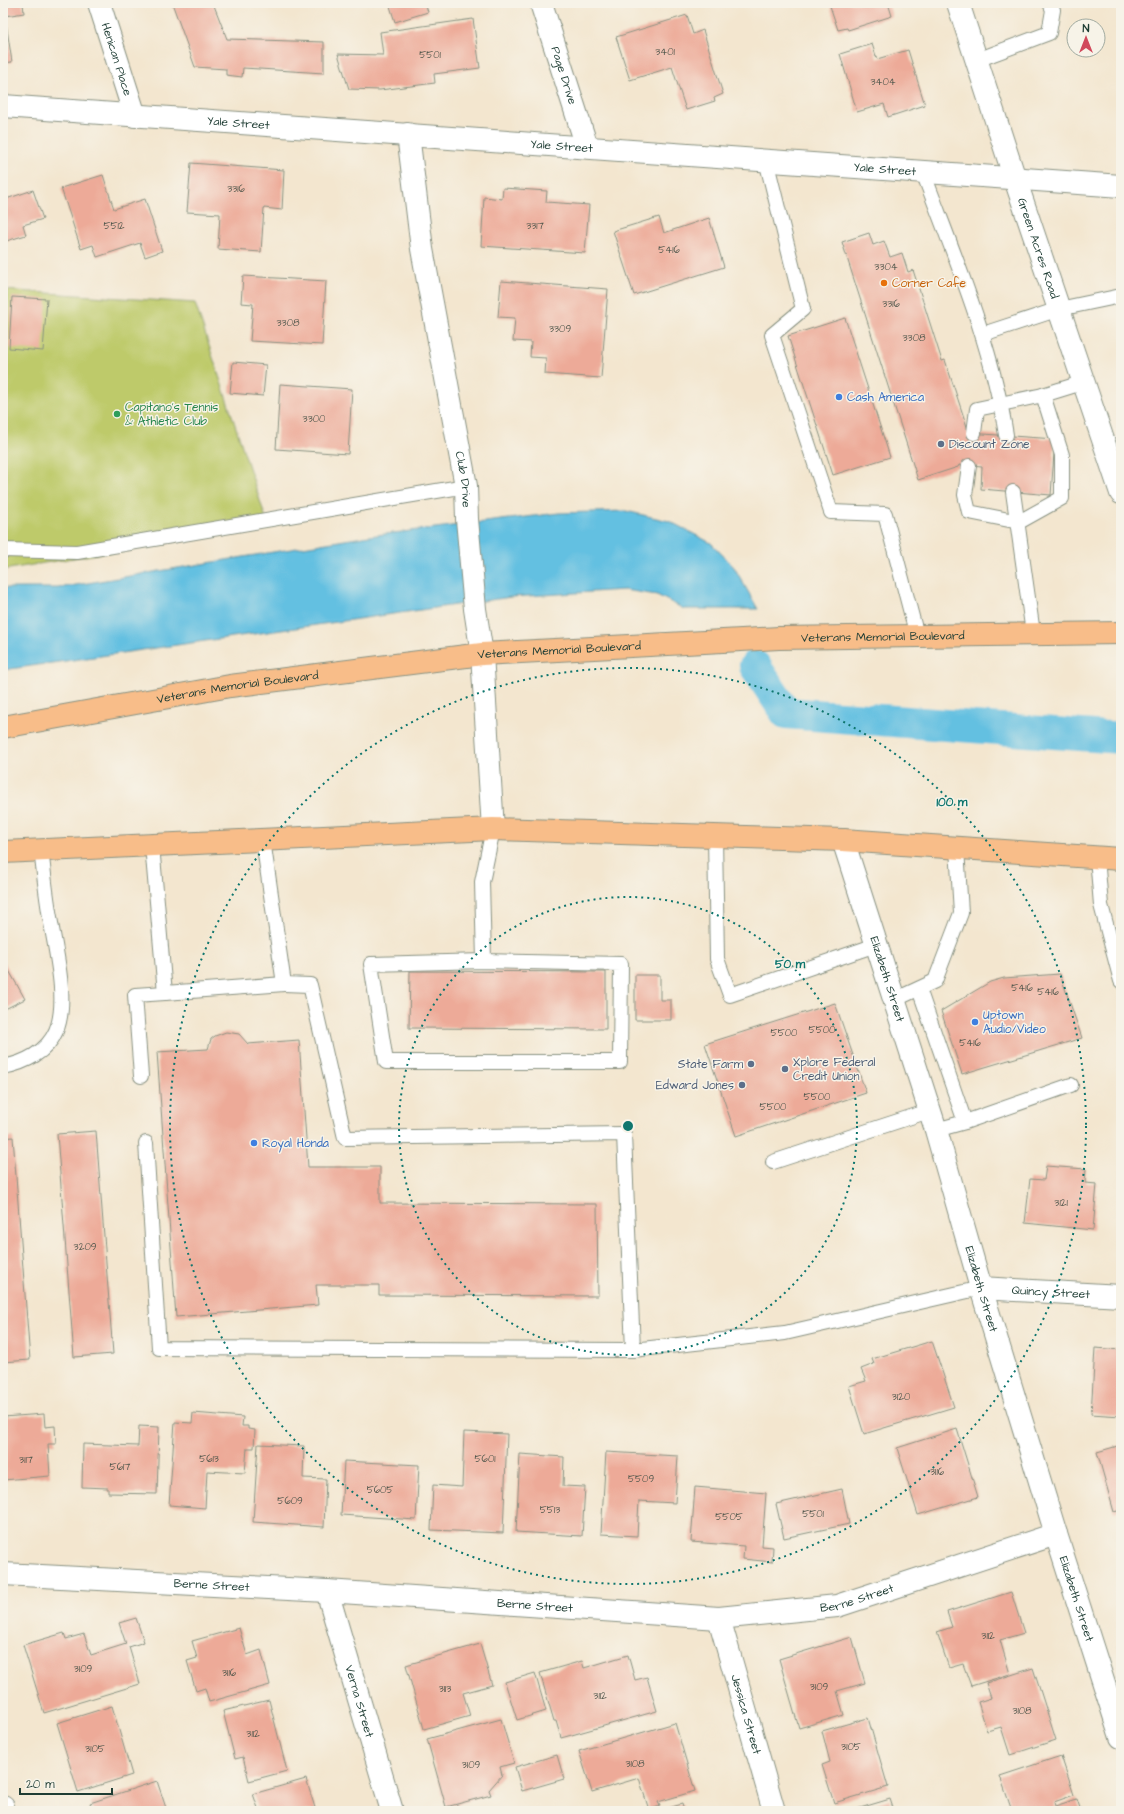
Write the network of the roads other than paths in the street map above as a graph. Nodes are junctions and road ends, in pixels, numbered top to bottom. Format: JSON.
{"nodes":[{"id":1,"x":99,"y":3,"type":"edge"},
{"id":2,"x":540,"y":3,"type":"edge"},
{"id":3,"x":958,"y":3,"type":"edge"},
{"id":4,"x":1050,"y":3,"type":"edge"},
{"id":5,"x":977,"y":60,"type":"junction"},
{"id":6,"x":3,"y":106,"type":"edge"},
{"id":7,"x":135,"y":116,"type":"junction"},
{"id":8,"x":408,"y":134,"type":"junction"},
{"id":9,"x":587,"y":147,"type":"junction"},
{"id":10,"x":766,"y":160,"type":"junction"},
{"id":11,"x":923,"y":172,"type":"junction"},
{"id":12,"x":1015,"y":179,"type":"junction"},
{"id":13,"x":1121,"y":186,"type":"edge"},
{"id":14,"x":1121,"y":296,"type":"edge"},
{"id":15,"x":1060,"y":309,"type":"junction"},
{"id":16,"x":982,"y":334,"type":"junction"},
{"id":17,"x":1085,"y":382,"type":"junction"},
{"id":18,"x":1043,"y":395,"type":"junction"},
{"id":19,"x":1001,"y":405,"type":"junction"},
{"id":20,"x":974,"y":433,"type":"dead end"},
{"id":21,"x":1006,"y":435,"type":"dead end"},
{"id":22,"x":969,"y":466,"type":"dead end"},
{"id":23,"x":466,"y":486,"type":"junction"},
{"id":24,"x":1014,"y":492,"type":"dead end"},
{"id":25,"x":1121,"y":493,"type":"edge"},
{"id":26,"x":1019,"y":522,"type":"junction"},
{"id":27,"x":3,"y":550,"type":"edge"},
{"id":28,"x":1121,"y":633,"type":"edge"},
{"id":29,"x":1033,"y":634,"type":"junction"},
{"id":30,"x":917,"y":636,"type":"junction"},
{"id":31,"x":482,"y":654,"type":"junction"},
{"id":32,"x":3,"y":727,"type":"edge"},
{"id":33,"x":493,"y":828,"type":"junction"},
{"id":34,"x":716,"y":836,"type":"junction"},
{"id":35,"x":263,"y":840,"type":"junction"},
{"id":36,"x":843,"y":840,"type":"junction"},
{"id":37,"x":152,"y":845,"type":"junction"},
{"id":38,"x":957,"y":848,"type":"junction"},
{"id":39,"x":41,"y":850,"type":"junction"},
{"id":40,"x":3,"y":852,"type":"edge"},
{"id":41,"x":1097,"y":858,"type":"junction"},
{"id":42,"x":1121,"y":859,"type":"edge"},
{"id":43,"x":876,"y":945,"type":"junction"},
{"id":44,"x":484,"y":961,"type":"junction"},
{"id":45,"x":1121,"y":982,"type":"edge"},
{"id":46,"x":284,"y":984,"type":"junction"},
{"id":47,"x":919,"y":989,"type":"junction"},
{"id":48,"x":166,"y":993,"type":"junction"},
{"id":49,"x":894,"y":1000,"type":"junction"},
{"id":50,"x":3,"y":1067,"type":"edge"},
{"id":51,"x":141,"y":1076,"type":"dead end"},
{"id":52,"x":1070,"y":1085,"type":"dead end"},
{"id":53,"x":933,"y":1121,"type":"junction"},
{"id":54,"x":965,"y":1122,"type":"junction"},
{"id":55,"x":146,"y":1143,"type":"dead end"},
{"id":56,"x":773,"y":1162,"type":"dead end"},
{"id":57,"x":981,"y":1288,"type":"junction"},
{"id":58,"x":1121,"y":1296,"type":"edge"},
{"id":59,"x":633,"y":1350,"type":"junction"},
{"id":60,"x":1056,"y":1534,"type":"junction"},
{"id":61,"x":3,"y":1574,"type":"edge"},
{"id":62,"x":327,"y":1591,"type":"junction"},
{"id":63,"x":719,"y":1618,"type":"junction"},
{"id":64,"x":1121,"y":1737,"type":"edge"},
{"id":65,"x":3,"y":1807,"type":"edge"},
{"id":66,"x":4,"y":1811,"type":"edge"},
{"id":67,"x":392,"y":1811,"type":"edge"},
{"id":68,"x":774,"y":1811,"type":"edge"}],
"edges":[{"from":1,"to":7,"type":"street","name":"Henican Place"},
{"from":2,"to":9,"type":"street","name":"Page Drive"},
{"from":3,"to":5,"type":"street","name":"Green Acres Road"},
{"from":4,"to":5,"type":"lane"},
{"from":5,"to":12,"type":"street","name":"Green Acres Road"},
{"from":6,"to":7,"type":"street","name":"Yale Street"},
{"from":7,"to":8,"type":"street","name":"Yale Street"},
{"from":8,"to":9,"type":"street","name":"Yale Street"},
{"from":8,"to":23,"type":"street","name":"Club Drive"},
{"from":9,"to":10,"type":"street","name":"Yale Street"},
{"from":10,"to":11,"type":"street","name":"Yale Street"},
{"from":10,"to":30,"type":"lane"},
{"from":11,"to":12,"type":"street","name":"Yale Street"},
{"from":11,"to":16,"type":"lane"},
{"from":12,"to":13,"type":"street","name":"Yale Street"},
{"from":12,"to":15,"type":"street","name":"Green Acres Road"},
{"from":14,"to":15,"type":"lane"},
{"from":15,"to":16,"type":"lane"},
{"from":15,"to":17,"type":"street","name":"Green Acres Road"},
{"from":16,"to":19,"type":"lane"},
{"from":17,"to":18,"type":"lane"},
{"from":17,"to":25,"type":"street","name":"Green Acres Road"},
{"from":18,"to":19,"type":"lane"},
{"from":18,"to":26,"type":"lane"},
{"from":19,"to":20,"type":"lane"},
{"from":19,"to":21,"type":"lane"},
{"from":22,"to":26,"type":"lane"},
{"from":23,"to":27,"type":"lane"},
{"from":23,"to":31,"type":"street","name":"Club Drive"},
{"from":24,"to":26,"type":"lane"},
{"from":26,"to":29,"type":"lane"},
{"from":28,"to":29,"type":"main road","name":"Veterans Memorial Boulevard"},
{"from":29,"to":30,"type":"main road","name":"Veterans Memorial Boulevard"},
{"from":30,"to":31,"type":"main road","name":"Veterans Memorial Boulevard"},
{"from":31,"to":32,"type":"main road","name":"Veterans Memorial Boulevard"},
{"from":31,"to":33,"type":"street","name":"Club Drive"},
{"from":33,"to":34,"type":"main road"},
{"from":33,"to":35,"type":"main road"},
{"from":33,"to":44,"type":"lane"},
{"from":34,"to":36,"type":"main road"},
{"from":34,"to":43,"type":"lane"},
{"from":35,"to":37,"type":"main road"},
{"from":35,"to":46,"type":"lane"},
{"from":36,"to":38,"type":"main road"},
{"from":36,"to":43,"type":"street","name":"Elizabeth Street"},
{"from":37,"to":39,"type":"main road"},
{"from":37,"to":48,"type":"lane"},
{"from":38,"to":41,"type":"main road"},
{"from":38,"to":47,"type":"lane"},
{"from":39,"to":40,"type":"main road"},
{"from":39,"to":50,"type":"lane"},
{"from":41,"to":42,"type":"main road"},
{"from":41,"to":45,"type":"lane"},
{"from":43,"to":49,"type":"street","name":"Elizabeth Street"},
{"from":44,"to":44,"type":"lane"},
{"from":46,"to":48,"type":"lane"},
{"from":46,"to":59,"type":"lane"},
{"from":47,"to":49,"type":"lane"},
{"from":47,"to":54,"type":"lane"},
{"from":48,"to":51,"type":"lane"},
{"from":49,"to":53,"type":"street","name":"Elizabeth Street"},
{"from":52,"to":54,"type":"lane"},
{"from":53,"to":54,"type":"lane"},
{"from":53,"to":56,"type":"lane"},
{"from":53,"to":57,"type":"street","name":"Elizabeth Street"},
{"from":55,"to":59,"type":"lane"},
{"from":57,"to":58,"type":"street","name":"Quincy Street"},
{"from":57,"to":59,"type":"lane"},
{"from":57,"to":60,"type":"street","name":"Elizabeth Street"},
{"from":60,"to":63,"type":"street","name":"Berne Street"},
{"from":60,"to":64,"type":"street","name":"Elizabeth Street"},
{"from":61,"to":62,"type":"street","name":"Berne Street"},
{"from":62,"to":63,"type":"street","name":"Berne Street"},
{"from":62,"to":67,"type":"street","name":"Verna Street"},
{"from":63,"to":68,"type":"street","name":"Jessica Street"},
{"from":65,"to":66,"type":"street"}]}
